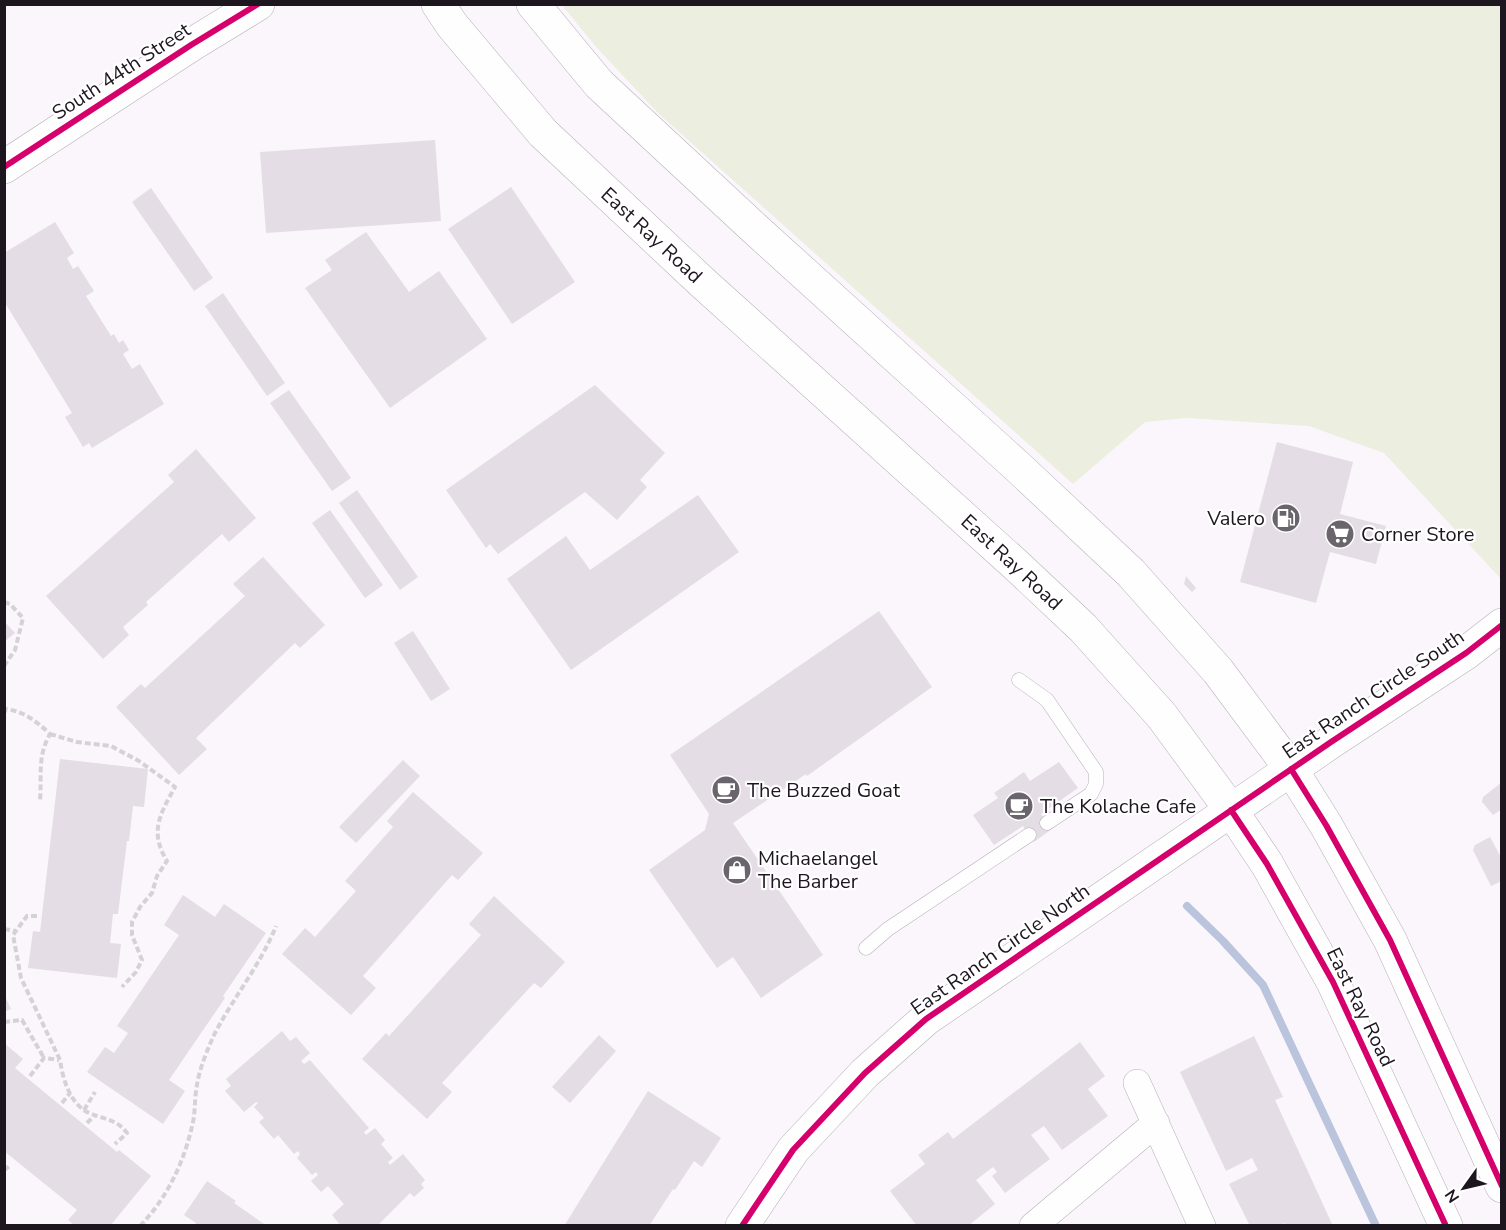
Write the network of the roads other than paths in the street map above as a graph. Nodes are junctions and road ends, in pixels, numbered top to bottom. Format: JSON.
{"nodes":[{"id":1,"x":258,"y":4,"type":"edge"},
{"id":2,"x":438,"y":4,"type":"edge"},
{"id":3,"x":533,"y":4,"type":"edge"},
{"id":4,"x":4,"y":167,"type":"edge"},
{"id":5,"x":1502,"y":625,"type":"edge"},
{"id":6,"x":1019,"y":680,"type":"dead end"},
{"id":7,"x":1291,"y":769,"type":"junction"},
{"id":8,"x":1262,"y":789,"type":"joint"},
{"id":9,"x":1231,"y":810,"type":"junction"},
{"id":10,"x":1047,"y":823,"type":"dead end"},
{"id":11,"x":1029,"y":835,"type":"dead end"},
{"id":12,"x":866,"y":948,"type":"dead end"},
{"id":13,"x":1137,"y":1083,"type":"dead end"},
{"id":14,"x":1156,"y":1123,"type":"junction"},
{"id":15,"x":1502,"y":1186,"type":"edge"},
{"id":16,"x":742,"y":1226,"type":"edge"},
{"id":17,"x":1033,"y":1226,"type":"edge"},
{"id":18,"x":1202,"y":1226,"type":"edge"},
{"id":19,"x":1446,"y":1226,"type":"edge"}],
"edges":[{"from":1,"to":4,"type":"main road","name":"South 44th Street"},
{"from":2,"to":9,"type":"main road","name":"East Ray Road"},
{"from":3,"to":7,"type":"main road"},
{"from":5,"to":7,"type":"main road","name":"East Ranch Circle South"},
{"from":6,"to":10,"type":"lane"},
{"from":7,"to":8,"type":"main road","name":"East Ranch Circle South"},
{"from":7,"to":15,"type":"main road"},
{"from":8,"to":9,"type":"main road","name":"East Ranch Circle North"},
{"from":9,"to":16,"type":"main road","name":"East Ranch Circle North"},
{"from":9,"to":19,"type":"main road","name":"East Ray Road"},
{"from":11,"to":12,"type":"lane"},
{"from":13,"to":14,"type":"street"},
{"from":14,"to":17,"type":"street"},
{"from":14,"to":18,"type":"street"}]}
